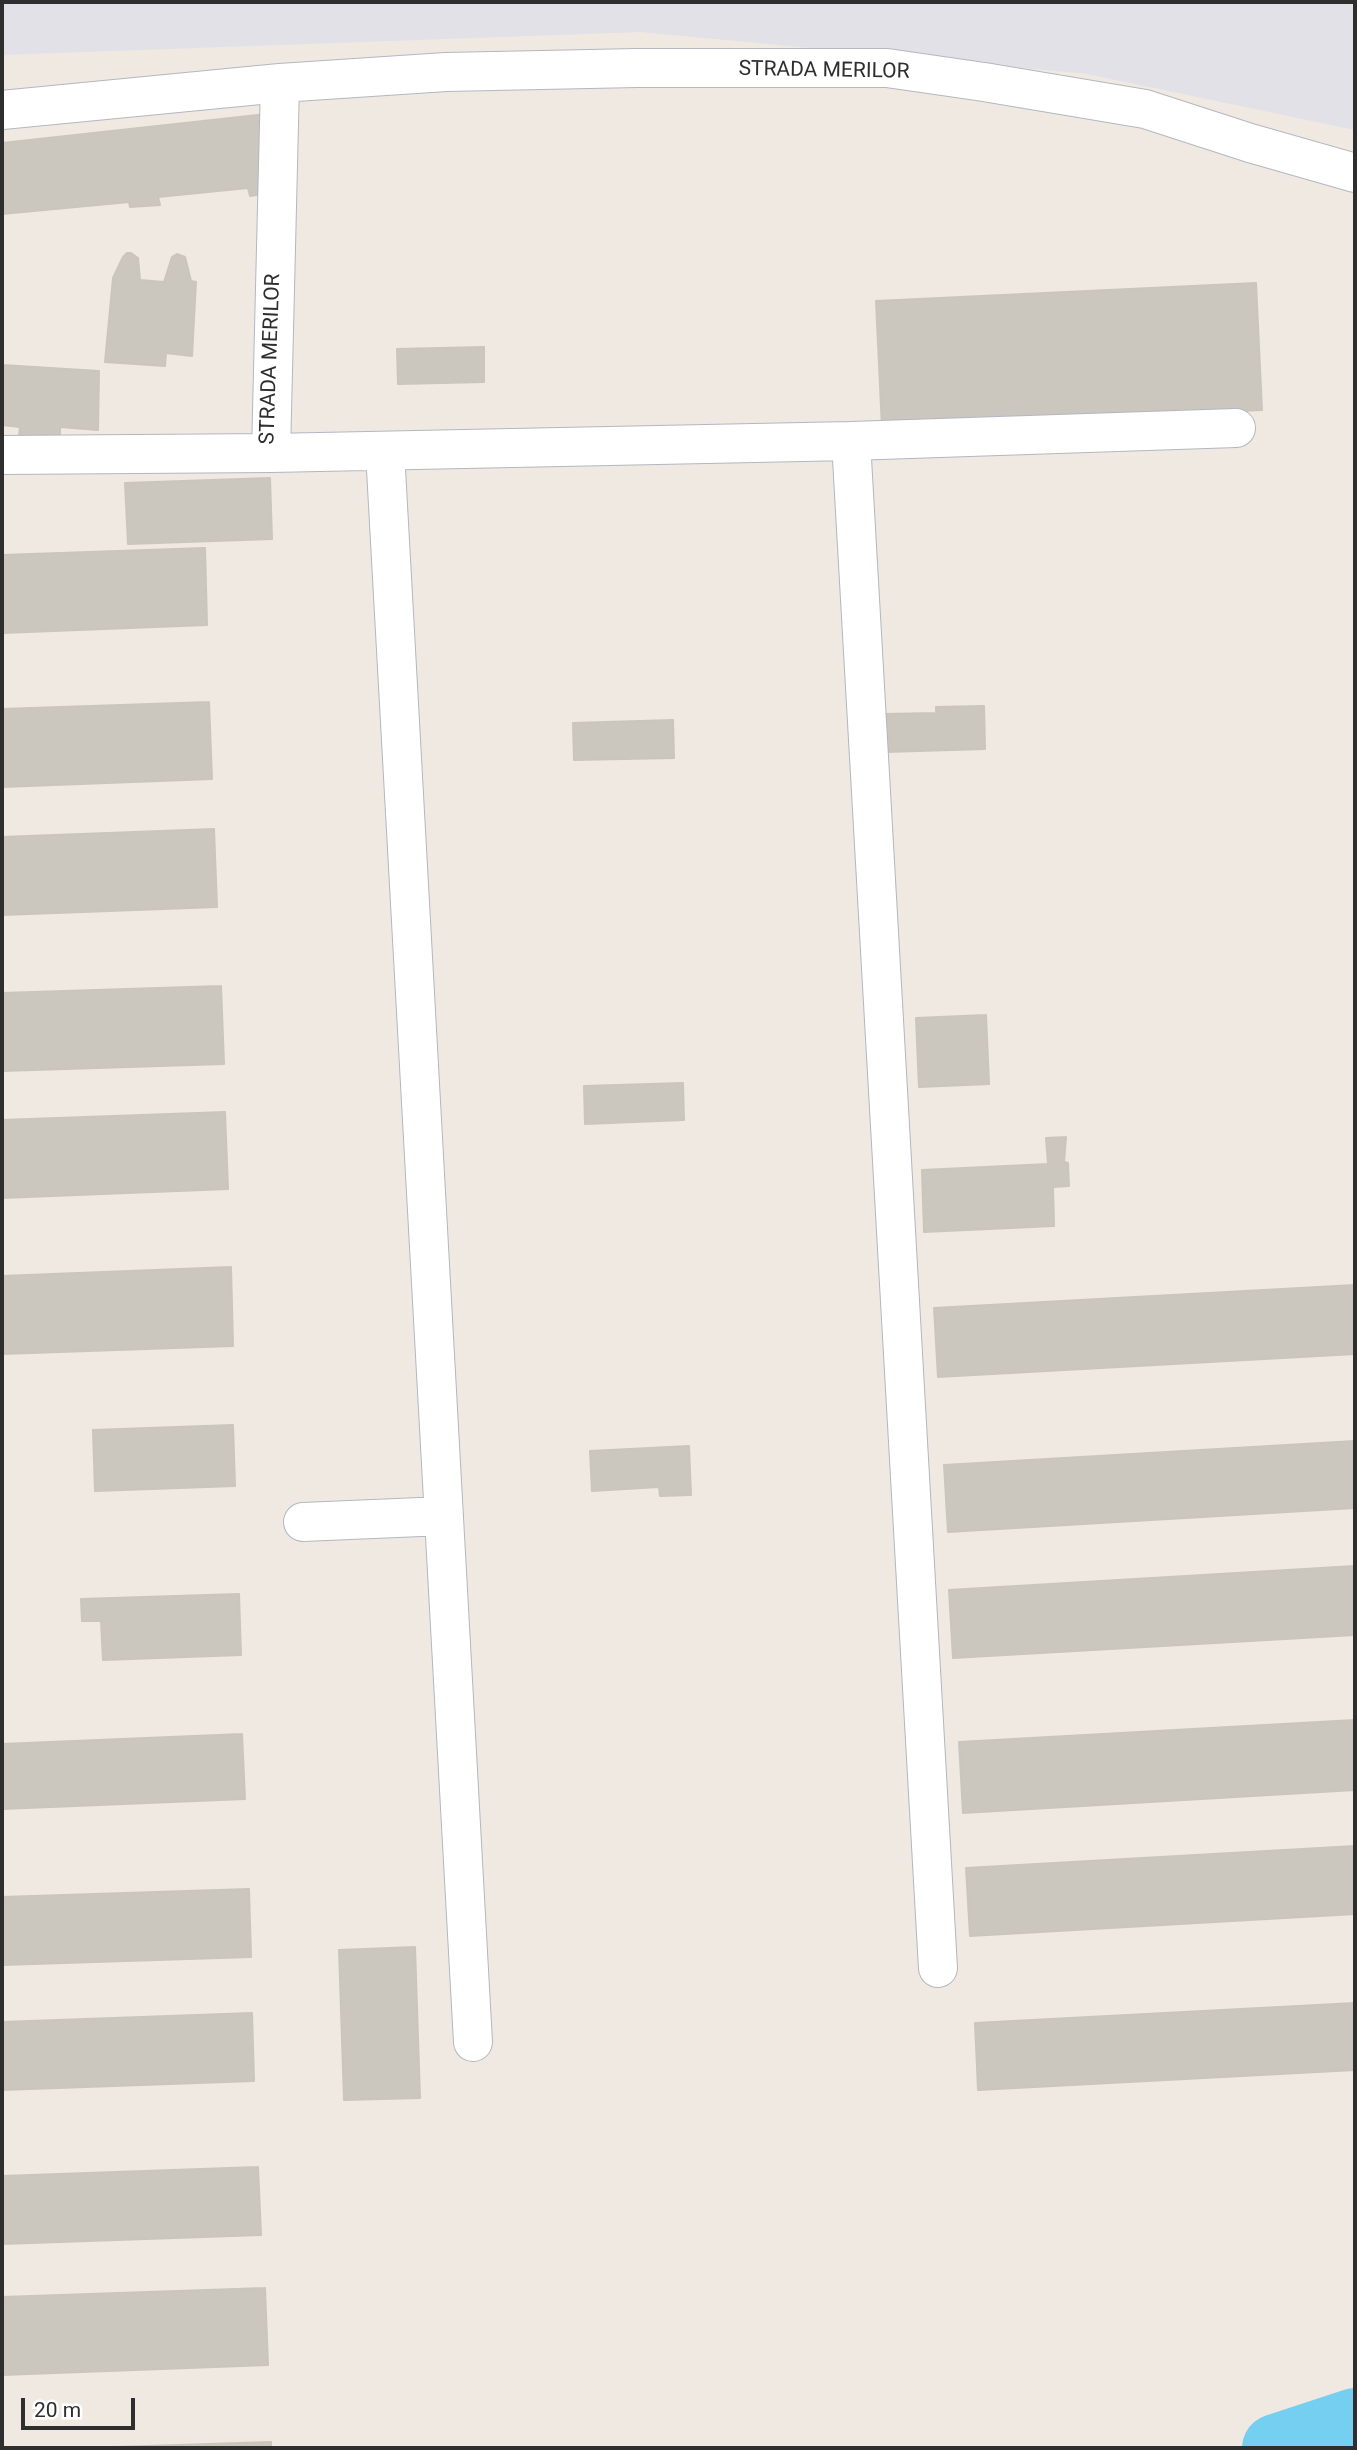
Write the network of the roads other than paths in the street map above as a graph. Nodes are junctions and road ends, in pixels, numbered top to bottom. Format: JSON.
{"nodes":[{"id":1,"x":280,"y":83,"type":"junction"},
{"id":2,"x":2,"y":110,"type":"edge"},
{"id":3,"x":1355,"y":173,"type":"edge"},
{"id":4,"x":1236,"y":428,"type":"dead end"},
{"id":5,"x":851,"y":441,"type":"junction"},
{"id":6,"x":385,"y":451,"type":"junction"},
{"id":7,"x":271,"y":453,"type":"junction"},
{"id":8,"x":2,"y":455,"type":"edge"},
{"id":9,"x":444,"y":1516,"type":"junction"},
{"id":10,"x":303,"y":1522,"type":"dead end"},
{"id":11,"x":938,"y":1968,"type":"dead end"},
{"id":12,"x":472,"y":2042,"type":"dead end"}],
"edges":[{"from":1,"to":2,"type":"street","name":"STRADA MERILOR"},
{"from":1,"to":3,"type":"street","name":"STRADA MERILOR"},
{"from":1,"to":7,"type":"street","name":"STRADA MERILOR"},
{"from":4,"to":5,"type":"street"},
{"from":5,"to":6,"type":"street"},
{"from":5,"to":11,"type":"street"},
{"from":6,"to":7,"type":"street"},
{"from":6,"to":9,"type":"street"},
{"from":7,"to":8,"type":"street","name":"STRADA MERILOR"},
{"from":9,"to":10,"type":"street"},
{"from":9,"to":12,"type":"street"}]}
